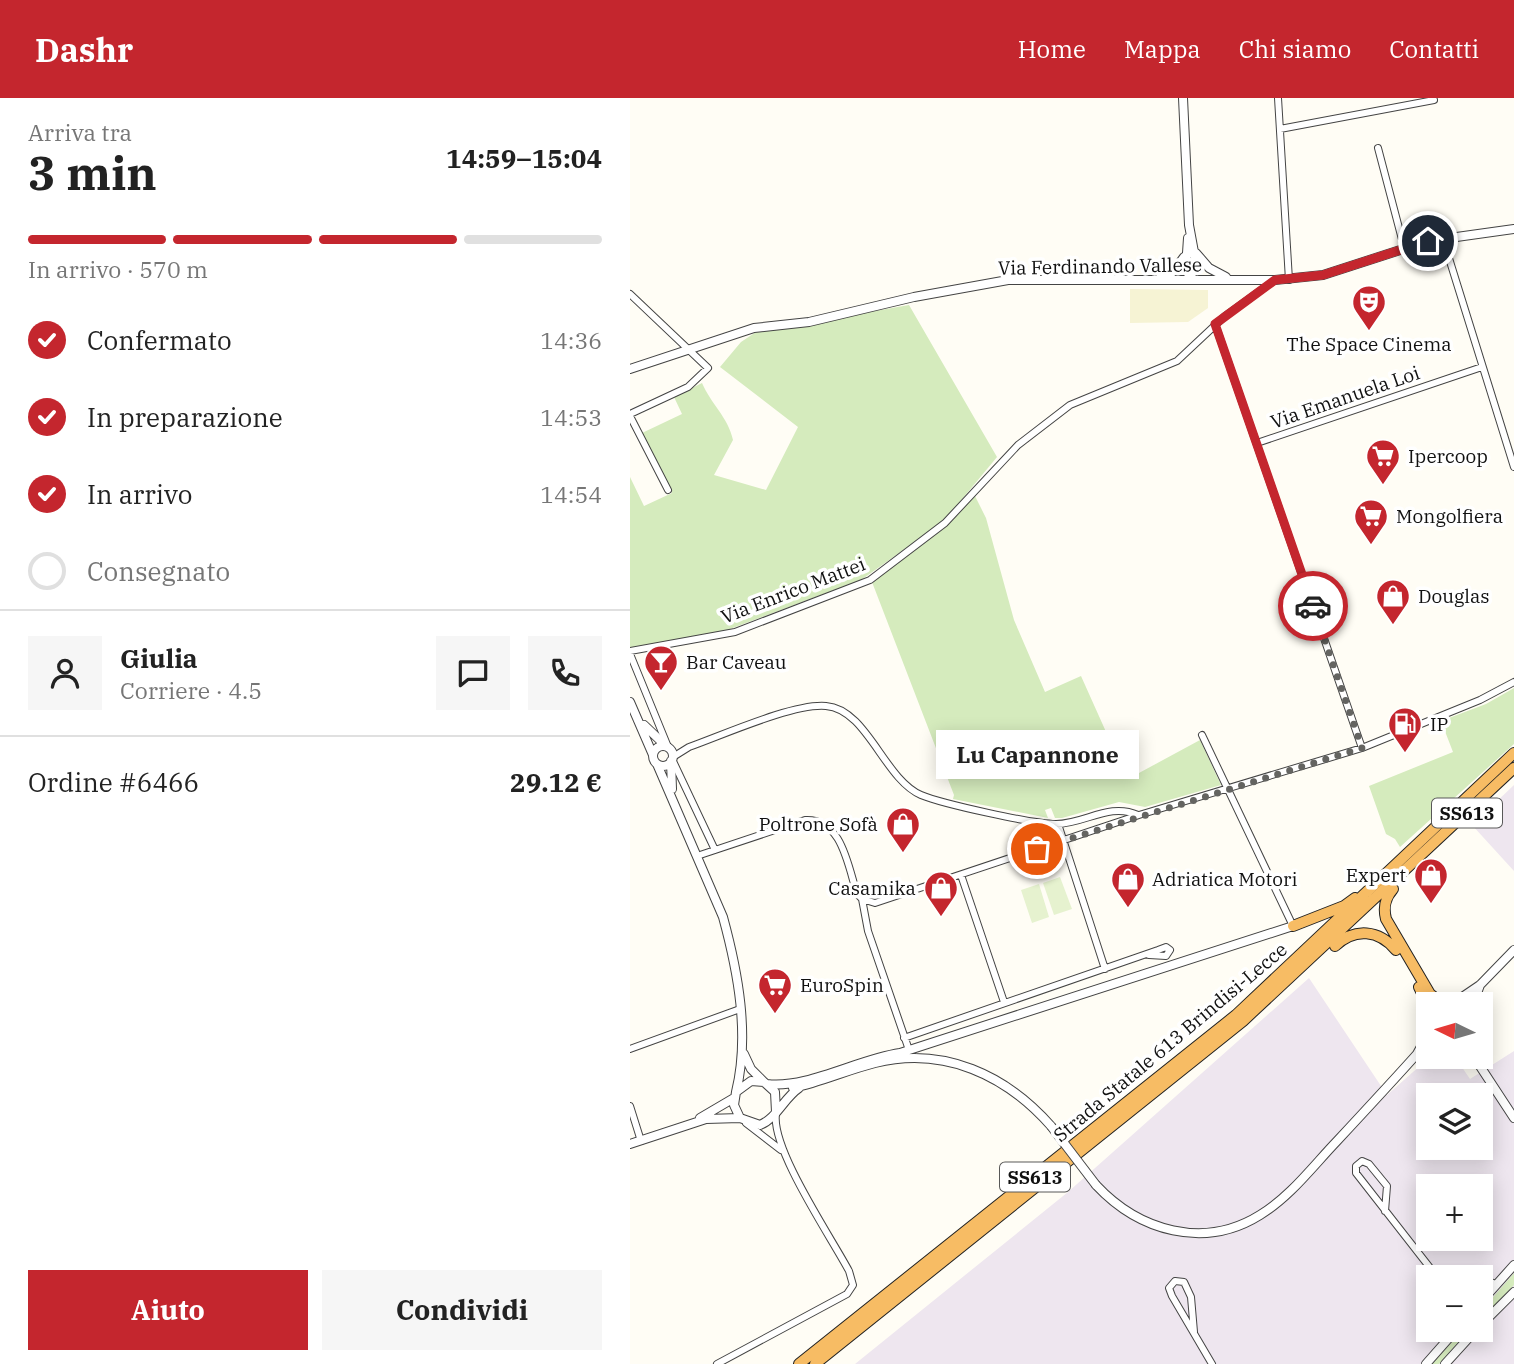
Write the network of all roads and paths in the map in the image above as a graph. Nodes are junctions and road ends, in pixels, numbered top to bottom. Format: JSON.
{"nodes":[{"id":1,"x":1183,"y":98,"type":"edge"},
{"id":2,"x":1278,"y":98,"type":"edge"},
{"id":3,"x":1434,"y":100,"type":"dead end"},
{"id":4,"x":1280,"y":128,"type":"junction"},
{"id":5,"x":1378,"y":148,"type":"dead end"},
{"id":6,"x":1514,"y":229,"type":"edge"},
{"id":7,"x":1443,"y":239,"type":"junction"},
{"id":8,"x":1404,"y":247,"type":"junction"},
{"id":9,"x":1190,"y":248,"type":"junction"},
{"id":10,"x":1154,"y":279,"type":"junction"},
{"id":11,"x":1190,"y":279,"type":"junction"},
{"id":12,"x":1236,"y":280,"type":"junction"},
{"id":13,"x":1275,"y":280,"type":"junction"},
{"id":14,"x":1289,"y":280,"type":"junction"},
{"id":15,"x":630,"y":294,"type":"edge"},
{"id":16,"x":1215,"y":324,"type":"junction"},
{"id":17,"x":687,"y":349,"type":"junction"},
{"id":18,"x":1482,"y":366,"type":"junction"},
{"id":19,"x":630,"y":369,"type":"edge"},
{"id":20,"x":630,"y":415,"type":"edge"},
{"id":21,"x":1514,"y":439,"type":"edge"},
{"id":22,"x":1506,"y":442,"type":"junction"},
{"id":23,"x":1257,"y":443,"type":"junction"},
{"id":24,"x":1514,"y":467,"type":"edge"},
{"id":25,"x":668,"y":490,"type":"dead end"},
{"id":26,"x":630,"y":652,"type":"edge"},
{"id":27,"x":1514,"y":682,"type":"edge"},
{"id":28,"x":630,"y":702,"type":"edge"},
{"id":29,"x":636,"y":715,"type":"junction"},
{"id":30,"x":1202,"y":735,"type":"dead end"},
{"id":31,"x":1362,"y":748,"type":"junction"},
{"id":32,"x":670,"y":753,"type":"junction"},
{"id":33,"x":1514,"y":754,"type":"edge"},
{"id":34,"x":653,"y":755,"type":"junction"},
{"id":35,"x":657,"y":764,"type":"junction"},
{"id":36,"x":1514,"y":768,"type":"edge"},
{"id":37,"x":1228,"y":788,"type":"junction"},
{"id":38,"x":675,"y":805,"type":"junction"},
{"id":39,"x":1139,"y":815,"type":"junction"},
{"id":40,"x":1457,"y":822,"type":"junction"},
{"id":41,"x":1058,"y":824,"type":"junction"},
{"id":42,"x":1062,"y":841,"type":"junction"},
{"id":43,"x":1418,"y":844,"type":"junction"},
{"id":44,"x":715,"y":850,"type":"junction"},
{"id":45,"x":697,"y":856,"type":"junction"},
{"id":46,"x":961,"y":875,"type":"junction"},
{"id":47,"x":862,"y":899,"type":"junction"},
{"id":48,"x":1293,"y":926,"type":"junction"},
{"id":49,"x":1514,"y":950,"type":"edge"},
{"id":50,"x":1149,"y":955,"type":"dead end"},
{"id":51,"x":1105,"y":969,"type":"junction"},
{"id":52,"x":1480,"y":985,"type":"junction"},
{"id":53,"x":1280,"y":987,"type":"junction"},
{"id":54,"x":1421,"y":992,"type":"edge"},
{"id":55,"x":1429,"y":992,"type":"edge"},
{"id":56,"x":1470,"y":992,"type":"edge"},
{"id":57,"x":1477,"y":992,"type":"edge"},
{"id":58,"x":1004,"y":1002,"type":"junction"},
{"id":59,"x":740,"y":1009,"type":"junction"},
{"id":60,"x":741,"y":1037,"type":"junction"},
{"id":61,"x":904,"y":1038,"type":"junction"},
{"id":62,"x":630,"y":1049,"type":"edge"},
{"id":63,"x":909,"y":1050,"type":"junction"},
{"id":64,"x":1416,"y":1055,"type":"edge"},
{"id":65,"x":1482,"y":1069,"type":"edge"},
{"id":66,"x":767,"y":1084,"type":"junction"},
{"id":67,"x":802,"y":1086,"type":"junction"},
{"id":68,"x":735,"y":1095,"type":"junction"},
{"id":69,"x":630,"y":1106,"type":"edge"},
{"id":70,"x":776,"y":1112,"type":"junction"},
{"id":71,"x":1514,"y":1118,"type":"edge"},
{"id":72,"x":743,"y":1121,"type":"junction"},
{"id":73,"x":674,"y":1129,"type":"junction"},
{"id":74,"x":641,"y":1141,"type":"junction"},
{"id":75,"x":630,"y":1144,"type":"edge"},
{"id":76,"x":786,"y":1157,"type":"junction"},
{"id":77,"x":1385,"y":1211,"type":"junction"},
{"id":78,"x":1428,"y":1265,"type":"edge"},
{"id":79,"x":1513,"y":1267,"type":"edge"},
{"id":80,"x":1493,"y":1284,"type":"edge"},
{"id":81,"x":1493,"y":1289,"type":"edge"},
{"id":82,"x":1514,"y":1292,"type":"edge"},
{"id":83,"x":1493,"y":1313,"type":"edge"},
{"id":84,"x":1194,"y":1332,"type":"junction"},
{"id":85,"x":1443,"y":1342,"type":"edge"},
{"id":86,"x":1445,"y":1342,"type":"edge"},
{"id":87,"x":1465,"y":1342,"type":"edge"},
{"id":88,"x":1441,"y":1347,"type":"junction"},
{"id":89,"x":718,"y":1364,"type":"edge"},
{"id":90,"x":799,"y":1364,"type":"edge"},
{"id":91,"x":815,"y":1364,"type":"edge"},
{"id":92,"x":1212,"y":1364,"type":"edge"},
{"id":93,"x":1426,"y":1364,"type":"edge"},
{"id":94,"x":1445,"y":1364,"type":"edge"}],
"edges":[{"from":1,"to":9,"type":"street"},
{"from":2,"to":4,"type":"street"},
{"from":3,"to":4,"type":"street"},
{"from":4,"to":14,"type":"street"},
{"from":5,"to":8,"type":"street"},
{"from":6,"to":7,"type":"street","name":"Via Ferdinando Vallese"},
{"from":7,"to":8,"type":"street","name":"Via Ferdinando Vallese"},
{"from":7,"to":18,"type":"street"},
{"from":8,"to":14,"type":"street","name":"Via Ferdinando Vallese"},
{"from":9,"to":10,"type":"street"},
{"from":9,"to":11,"type":"street"},
{"from":9,"to":12,"type":"street"},
{"from":10,"to":11,"type":"street","name":"Via Ferdinando Vallese"},
{"from":10,"to":17,"type":"street","name":"Via Ferdinando Vallese"},
{"from":11,"to":12,"type":"street","name":"Via Ferdinando Vallese"},
{"from":12,"to":13,"type":"street","name":"Via Ferdinando Vallese"},
{"from":13,"to":14,"type":"street","name":"Via Ferdinando Vallese"},
{"from":13,"to":16,"type":"street","name":"Via Enrico Mattei"},
{"from":15,"to":17,"type":"street"},
{"from":16,"to":23,"type":"street"},
{"from":16,"to":26,"type":"street","name":"Via Enrico Mattei"},
{"from":17,"to":19,"type":"street","name":"Via Ferdinando Vallese"},
{"from":17,"to":20,"type":"street"},
{"from":18,"to":22,"type":"street"},
{"from":18,"to":23,"type":"street","name":"Via Emanuela Loi"},
{"from":20,"to":25,"type":"street"},
{"from":21,"to":22,"type":"street"},
{"from":22,"to":24,"type":"street"},
{"from":23,"to":31,"type":"street"},
{"from":26,"to":32,"type":"street"},
{"from":27,"to":31,"type":"street"},
{"from":28,"to":29,"type":"street"},
{"from":29,"to":32,"type":"street"},
{"from":29,"to":34,"type":"street"},
{"from":30,"to":37,"type":"street"},
{"from":31,"to":37,"type":"street"},
{"from":32,"to":34,"type":"street"},
{"from":32,"to":35,"type":"street"},
{"from":32,"to":38,"type":"street"},
{"from":32,"to":41,"type":"street"},
{"from":32,"to":44,"type":"street"},
{"from":33,"to":43,"type":"highway","name":"Strada Statale 613 Brindisi-Lecce","number":"SS613"},
{"from":34,"to":35,"type":"street"},
{"from":35,"to":38,"type":"street"},
{"from":36,"to":40,"type":"highway","name":"Strada Statale 613 Brindisi-Lecce","number":"SS613"},
{"from":37,"to":39,"type":"street"},
{"from":37,"to":48,"type":"street"},
{"from":38,"to":45,"type":"street"},
{"from":39,"to":41,"type":"street"},
{"from":39,"to":42,"type":"street"},
{"from":40,"to":53,"type":"highway","name":"Strada Statale 613 Brindisi-Lecce","number":"SS613"},
{"from":40,"to":55,"type":"highway"},
{"from":41,"to":42,"type":"street"},
{"from":42,"to":46,"type":"street"},
{"from":42,"to":51,"type":"street"},
{"from":43,"to":48,"type":"highway"},
{"from":43,"to":90,"type":"highway","name":"Strada Statale 613 Brindisi-Lecce","number":"SS613"},
{"from":44,"to":45,"type":"street"},
{"from":44,"to":47,"type":"street"},
{"from":45,"to":59,"type":"street"},
{"from":46,"to":47,"type":"street"},
{"from":46,"to":58,"type":"street"},
{"from":47,"to":61,"type":"street"},
{"from":48,"to":63,"type":"street"},
{"from":49,"to":52,"type":"street"},
{"from":50,"to":51,"type":"street"},
{"from":51,"to":58,"type":"street"},
{"from":52,"to":56,"type":"street"},
{"from":52,"to":57,"type":"street"},
{"from":53,"to":54,"type":"highway"},
{"from":53,"to":91,"type":"highway","name":"Strada Statale 613 Brindisi-Lecce","number":"SS613"},
{"from":58,"to":61,"type":"street"},
{"from":59,"to":60,"type":"street"},
{"from":59,"to":62,"type":"street"},
{"from":60,"to":66,"type":"street"},
{"from":60,"to":68,"type":"street"},
{"from":61,"to":63,"type":"street"},
{"from":63,"to":66,"type":"street"},
{"from":64,"to":67,"type":"street","bridge":true},
{"from":65,"to":71,"type":"street"},
{"from":66,"to":67,"type":"street"},
{"from":66,"to":68,"type":"street"},
{"from":66,"to":70,"type":"street"},
{"from":67,"to":70,"type":"street"},
{"from":68,"to":72,"type":"street"},
{"from":68,"to":73,"type":"street"},
{"from":69,"to":74,"type":"street"},
{"from":70,"to":72,"type":"street"},
{"from":70,"to":76,"type":"street"},
{"from":72,"to":73,"type":"street"},
{"from":72,"to":76,"type":"street"},
{"from":73,"to":74,"type":"street"},
{"from":74,"to":75,"type":"street"},
{"from":76,"to":89,"type":"street"},
{"from":77,"to":77,"type":"street"},
{"from":77,"to":78,"type":"street"},
{"from":79,"to":80,"type":"street"},
{"from":79,"to":81,"type":"street"},
{"from":82,"to":83,"type":"street"},
{"from":84,"to":84,"type":"street"},
{"from":84,"to":92,"type":"street"},
{"from":85,"to":88,"type":"street"},
{"from":86,"to":88,"type":"street"},
{"from":87,"to":94,"type":"street"},
{"from":88,"to":93,"type":"street"}]}
